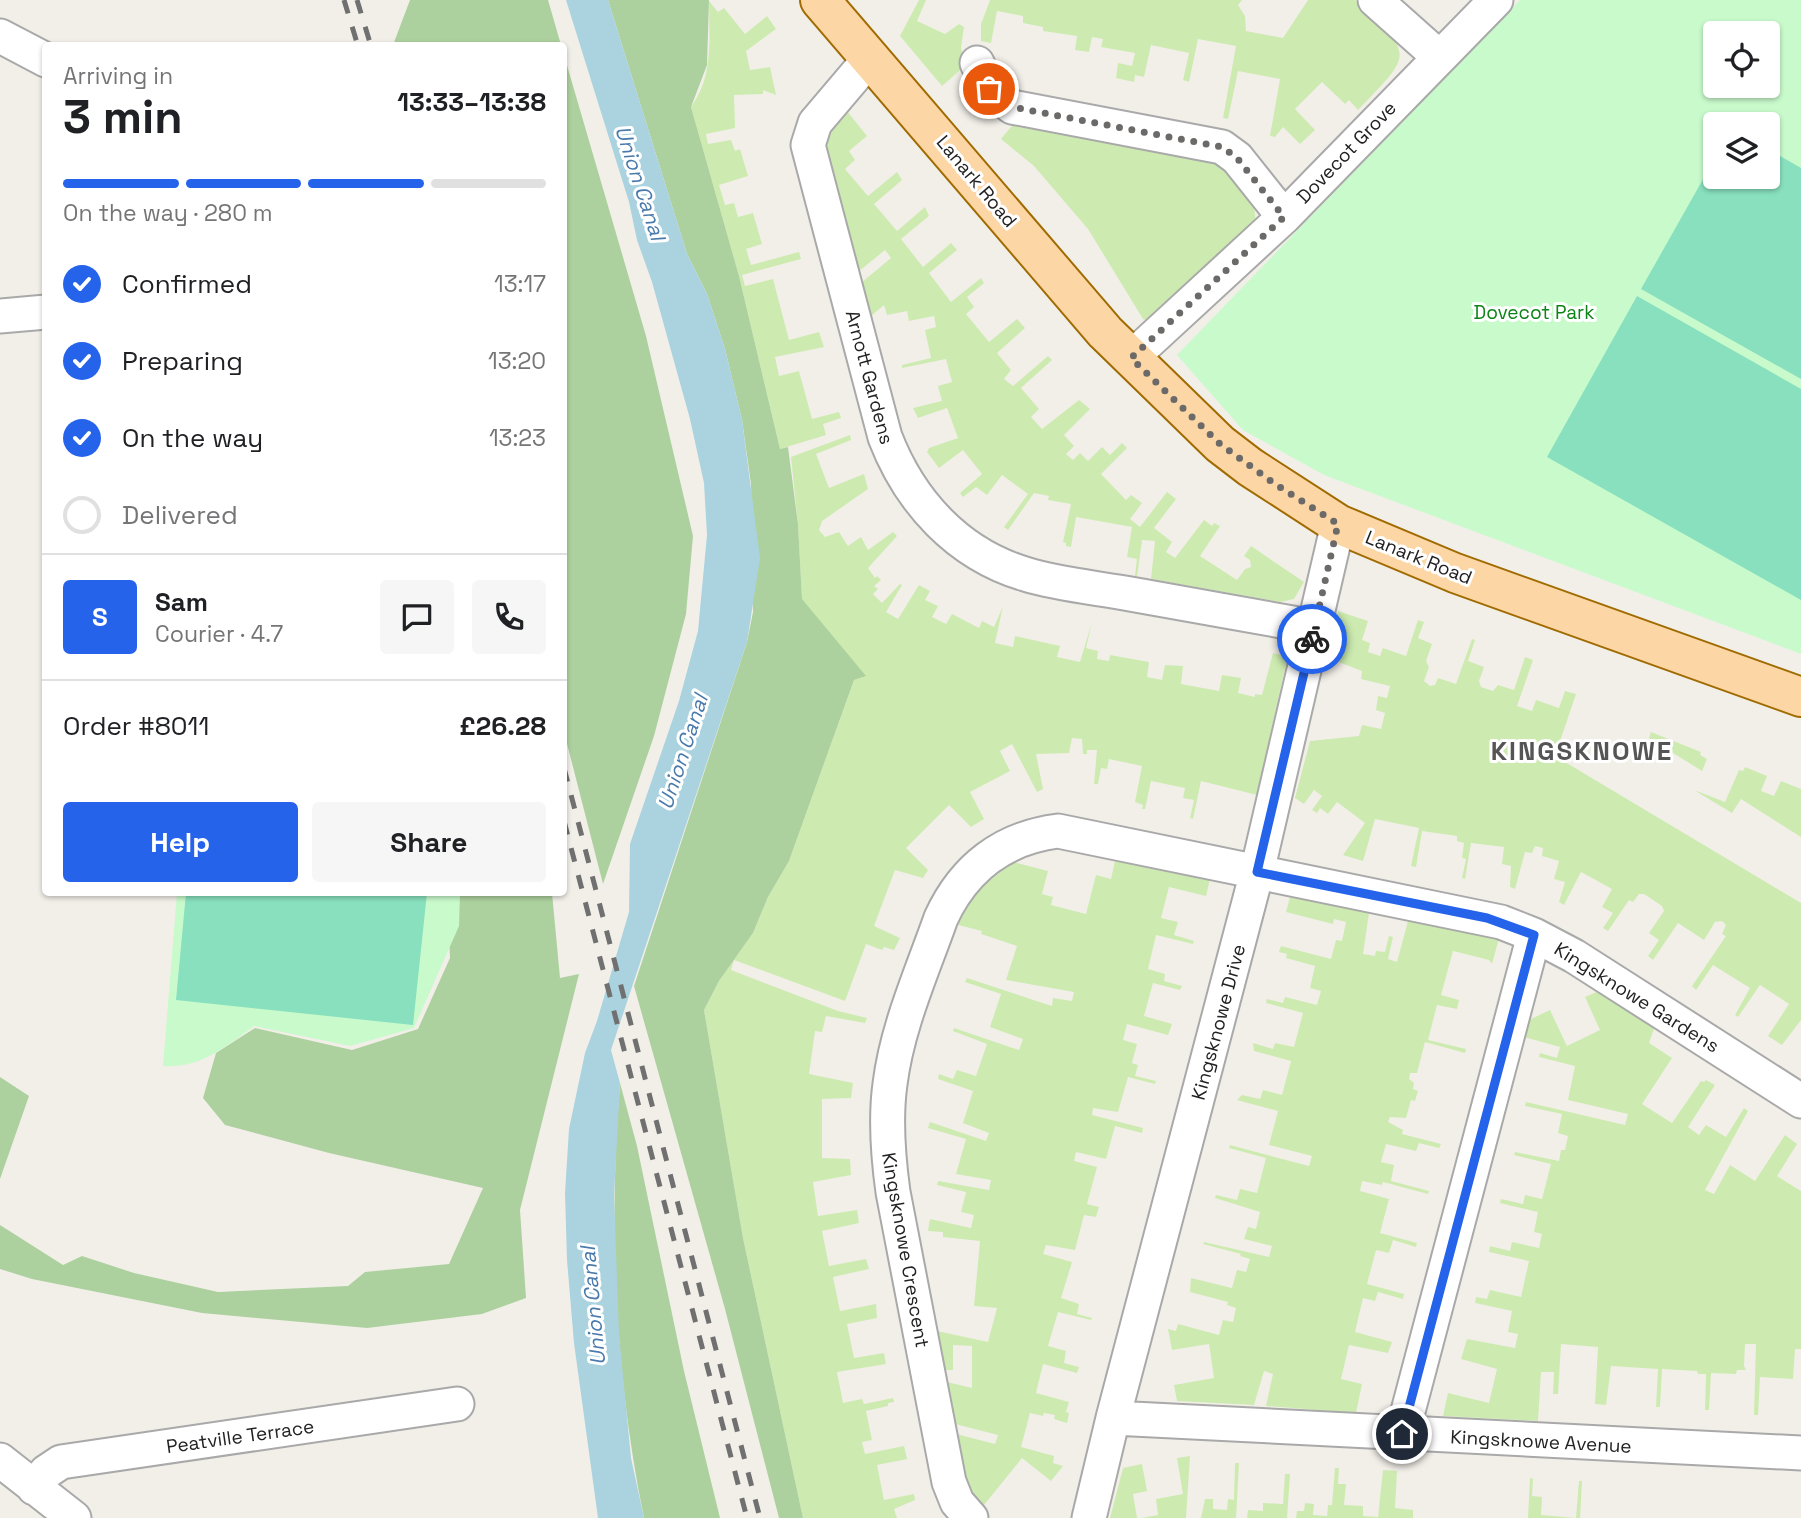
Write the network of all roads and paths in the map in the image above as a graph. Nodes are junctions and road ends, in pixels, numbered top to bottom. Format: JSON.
{"nodes":[{"id":1,"x":820,"y":0,"type":"edge"},
{"id":2,"x":1375,"y":0,"type":"edge"},
{"id":3,"x":1496,"y":0,"type":"edge"},
{"id":4,"x":872,"y":57,"type":"junction"},
{"id":5,"x":1438,"y":57,"type":"junction"},
{"id":6,"x":977,"y":63,"type":"dead end"},
{"id":7,"x":1284,"y":217,"type":"junction"},
{"id":8,"x":42,"y":312,"type":"edge"},
{"id":9,"x":0,"y":316,"type":"edge"},
{"id":10,"x":1131,"y":358,"type":"junction"},
{"id":11,"x":1338,"y":524,"type":"junction"},
{"id":12,"x":1315,"y":627,"type":"junction"},
{"id":13,"x":1801,"y":697,"type":"edge"},
{"id":14,"x":1257,"y":872,"type":"junction"},
{"id":15,"x":1534,"y":935,"type":"junction"},
{"id":16,"x":1801,"y":1101,"type":"edge"},
{"id":17,"x":457,"y":1404,"type":"dead end"},
{"id":18,"x":1113,"y":1418,"type":"junction"},
{"id":19,"x":1402,"y":1434,"type":"junction"},
{"id":20,"x":1801,"y":1453,"type":"edge"},
{"id":21,"x":0,"y":1461,"type":"edge"},
{"id":22,"x":34,"y":1488,"type":"junction"},
{"id":23,"x":74,"y":1518,"type":"edge"},
{"id":24,"x":971,"y":1518,"type":"edge"},
{"id":25,"x":1089,"y":1518,"type":"edge"}],
"edges":[{"from":1,"to":4,"type":"main road","name":"Lanark Road"},
{"from":2,"to":5,"type":"street"},
{"from":3,"to":5,"type":"street","name":"Dovecot Grove"},
{"from":4,"to":10,"type":"main road","name":"Lanark Road"},
{"from":4,"to":12,"type":"street","name":"Arnott Gardens"},
{"from":5,"to":7,"type":"street","name":"Dovecot Grove"},
{"from":6,"to":7,"type":"street"},
{"from":7,"to":10,"type":"street","name":"Dovecot Grove"},
{"from":8,"to":9,"type":"street"},
{"from":10,"to":11,"type":"main road","name":"Lanark Road"},
{"from":11,"to":12,"type":"street","name":"Kingsknowe Drive"},
{"from":11,"to":13,"type":"main road","name":"Lanark Road"},
{"from":12,"to":14,"type":"street","name":"Kingsknowe Drive"},
{"from":14,"to":15,"type":"street","name":"Kingsknowe Gardens"},
{"from":14,"to":18,"type":"street","name":"Kingsknowe Drive"},
{"from":14,"to":24,"type":"street","name":"Kingsknowe Crescent"},
{"from":15,"to":16,"type":"street","name":"Kingsknowe Gardens"},
{"from":15,"to":19,"type":"street"},
{"from":17,"to":22,"type":"street","name":"Peatville Terrace"},
{"from":18,"to":19,"type":"street","name":"Kingsknowe Avenue"},
{"from":18,"to":25,"type":"street","name":"Kingsknowe Drive"},
{"from":19,"to":20,"type":"street","name":"Kingsknowe Avenue"},
{"from":21,"to":22,"type":"street"},
{"from":22,"to":23,"type":"street"}]}
